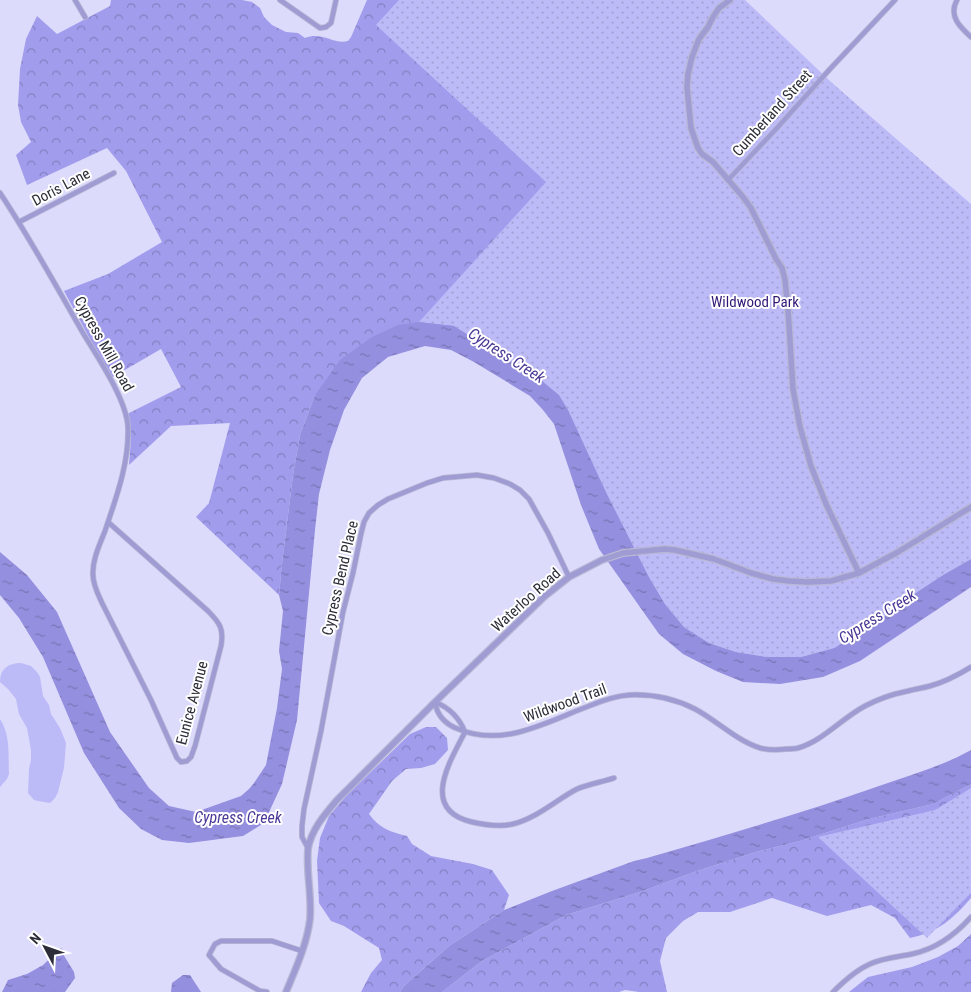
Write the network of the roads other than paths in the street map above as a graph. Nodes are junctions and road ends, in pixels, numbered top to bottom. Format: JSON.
{"nodes":[{"id":1,"x":75,"y":0,"type":"edge"},
{"id":2,"x":280,"y":0,"type":"edge"},
{"id":3,"x":336,"y":0,"type":"edge"},
{"id":4,"x":730,"y":0,"type":"edge"},
{"id":5,"x":895,"y":0,"type":"edge"},
{"id":6,"x":957,"y":0,"type":"edge"},
{"id":7,"x":85,"y":17,"type":"dead end"},
{"id":8,"x":971,"y":37,"type":"edge"},
{"id":9,"x":114,"y":173,"type":"dead end"},
{"id":10,"x":728,"y":180,"type":"junction"},
{"id":11,"x":1,"y":197,"type":"edge"},
{"id":12,"x":19,"y":222,"type":"junction"},
{"id":13,"x":971,"y":507,"type":"edge"},
{"id":14,"x":108,"y":522,"type":"junction"},
{"id":15,"x":859,"y":573,"type":"junction"},
{"id":16,"x":569,"y":577,"type":"junction"},
{"id":17,"x":971,"y":667,"type":"edge"},
{"id":18,"x":435,"y":702,"type":"junction"},
{"id":19,"x":465,"y":732,"type":"junction"},
{"id":20,"x":614,"y":778,"type":"dead end"},
{"id":21,"x":308,"y":848,"type":"junction"},
{"id":22,"x":971,"y":917,"type":"edge"},
{"id":23,"x":302,"y":951,"type":"junction"},
{"id":24,"x":267,"y":992,"type":"edge"},
{"id":25,"x":286,"y":992,"type":"edge"},
{"id":26,"x":833,"y":992,"type":"edge"}],
"edges":[{"from":1,"to":7,"type":"street"},
{"from":2,"to":3,"type":"street"},
{"from":4,"to":10,"type":"street"},
{"from":5,"to":10,"type":"street","name":"Cumberland Street"},
{"from":6,"to":8,"type":"street"},
{"from":9,"to":12,"type":"street","name":"Doris Lane"},
{"from":10,"to":15,"type":"street"},
{"from":11,"to":12,"type":"street","name":"Cypress Mill Road"},
{"from":12,"to":14,"type":"street","name":"Cypress Mill Road"},
{"from":13,"to":15,"type":"street","name":"Waterloo Road"},
{"from":14,"to":14,"type":"street","name":"Eunice Avenue"},
{"from":15,"to":16,"type":"street","name":"Waterloo Road"},
{"from":16,"to":18,"type":"street","name":"Waterloo Road"},
{"from":16,"to":21,"type":"street","name":"Cypress Bend Place"},
{"from":17,"to":19,"type":"street","name":"Wildwood Trail"},
{"from":18,"to":19,"type":"street"},
{"from":18,"to":19,"type":"street","name":"Wildwood Trail"},
{"from":18,"to":21,"type":"street","name":"Waterloo Road"},
{"from":19,"to":20,"type":"street"},
{"from":21,"to":23,"type":"street","name":"Waterloo Road"},
{"from":22,"to":26,"type":"street"},
{"from":23,"to":24,"type":"street"},
{"from":23,"to":25,"type":"street","name":"Waterloo Road"}]}
